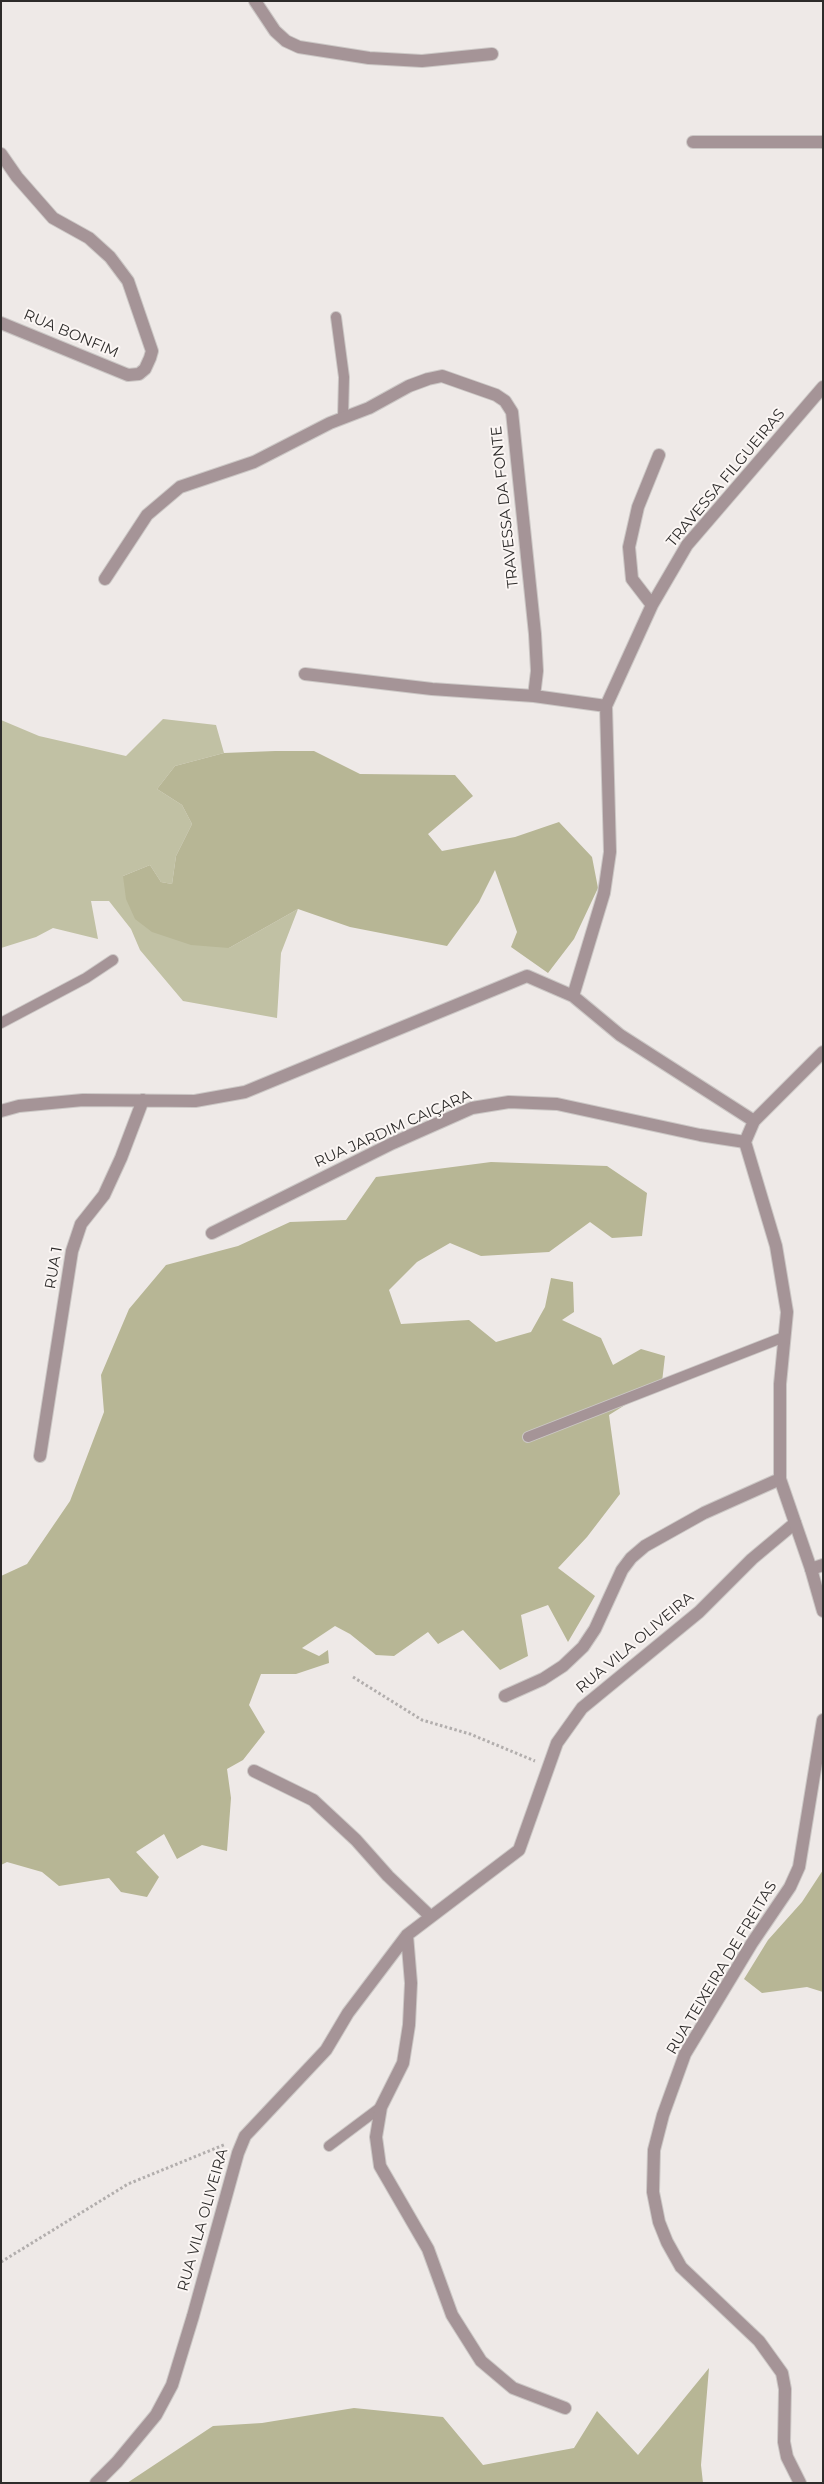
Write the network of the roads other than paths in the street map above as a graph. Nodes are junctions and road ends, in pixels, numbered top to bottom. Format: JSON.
{"nodes":[{"id":1,"x":255,"y":1,"type":"edge"},
{"id":2,"x":492,"y":54,"type":"dead end"},
{"id":3,"x":693,"y":142,"type":"dead end"},
{"id":4,"x":823,"y":142,"type":"edge"},
{"id":5,"x":1,"y":154,"type":"edge"},
{"id":6,"x":336,"y":316,"type":"dead end"},
{"id":7,"x":1,"y":323,"type":"edge"},
{"id":8,"x":823,"y":387,"type":"edge"},
{"id":9,"x":343,"y":418,"type":"junction"},
{"id":10,"x":659,"y":454,"type":"dead end"},
{"id":11,"x":105,"y":580,"type":"dead end"},
{"id":12,"x":652,"y":605,"type":"junction"},
{"id":13,"x":305,"y":674,"type":"dead end"},
{"id":14,"x":534,"y":696,"type":"junction"},
{"id":15,"x":606,"y":706,"type":"junction"},
{"id":16,"x":113,"y":960,"type":"dead end"},
{"id":17,"x":573,"y":996,"type":"junction"},
{"id":18,"x":1,"y":1023,"type":"edge"},
{"id":19,"x":823,"y":1052,"type":"edge"},
{"id":20,"x":143,"y":1100,"type":"junction"},
{"id":21,"x":1,"y":1111,"type":"edge"},
{"id":22,"x":754,"y":1121,"type":"junction"},
{"id":23,"x":745,"y":1142,"type":"junction"},
{"id":24,"x":212,"y":1233,"type":"dead end"},
{"id":25,"x":784,"y":1337,"type":"junction"},
{"id":26,"x":528,"y":1437,"type":"dead end"},
{"id":27,"x":40,"y":1456,"type":"dead end"},
{"id":28,"x":780,"y":1478,"type":"junction"},
{"id":29,"x":795,"y":1522,"type":"junction"},
{"id":30,"x":817,"y":1567,"type":"edge"},
{"id":31,"x":823,"y":1612,"type":"edge"},
{"id":32,"x":505,"y":1696,"type":"dead end"},
{"id":33,"x":823,"y":1720,"type":"edge"},
{"id":34,"x":254,"y":1771,"type":"dead end"},
{"id":35,"x":430,"y":1916,"type":"junction"},
{"id":36,"x":407,"y":1934,"type":"junction"},
{"id":37,"x":381,"y":2107,"type":"junction"},
{"id":38,"x":329,"y":2146,"type":"dead end"},
{"id":39,"x":565,"y":2408,"type":"dead end"},
{"id":40,"x":96,"y":2483,"type":"edge"},
{"id":41,"x":800,"y":2483,"type":"edge"}],
"edges":[{"from":1,"to":2,"type":"street"},
{"from":3,"to":4,"type":"street"},
{"from":5,"to":7,"type":"street","name":"RUA BONFIM"},
{"from":6,"to":9,"type":"lane"},
{"from":8,"to":12,"type":"street","name":"TRAVESSA FILGUEIRAS"},
{"from":9,"to":11,"type":"street","name":"TRAVESSA DA FONTE"},
{"from":9,"to":14,"type":"street","name":"TRAVESSA DA FONTE"},
{"from":10,"to":12,"type":"street"},
{"from":12,"to":15,"type":"street","name":"TRAVESSA FILGUEIRAS"},
{"from":13,"to":14,"type":"street"},
{"from":14,"to":15,"type":"street"},
{"from":15,"to":17,"type":"street","name":"TRAVESSA FILGUEIRAS"},
{"from":16,"to":18,"type":"lane"},
{"from":17,"to":20,"type":"street"},
{"from":17,"to":22,"type":"street"},
{"from":19,"to":22,"type":"street"},
{"from":20,"to":21,"type":"street"},
{"from":20,"to":27,"type":"street","name":"RUA 1"},
{"from":22,"to":23,"type":"street"},
{"from":23,"to":24,"type":"street","name":"RUA JARDIM CAIÇARA"},
{"from":23,"to":25,"type":"street"},
{"from":25,"to":26,"type":"lane"},
{"from":25,"to":28,"type":"street"},
{"from":28,"to":29,"type":"street"},
{"from":28,"to":32,"type":"street"},
{"from":29,"to":30,"type":"street"},
{"from":29,"to":35,"type":"street","name":"RUA VILA OLIVEIRA"},
{"from":30,"to":31,"type":"street"},
{"from":33,"to":41,"type":"street","name":"RUA TEIXEIRA DE FREITAS"},
{"from":34,"to":35,"type":"street"},
{"from":35,"to":36,"type":"street","name":"RUA VILA OLIVEIRA"},
{"from":36,"to":37,"type":"street"},
{"from":36,"to":40,"type":"street","name":"RUA VILA OLIVEIRA"},
{"from":37,"to":38,"type":"lane"},
{"from":37,"to":39,"type":"street"}]}
